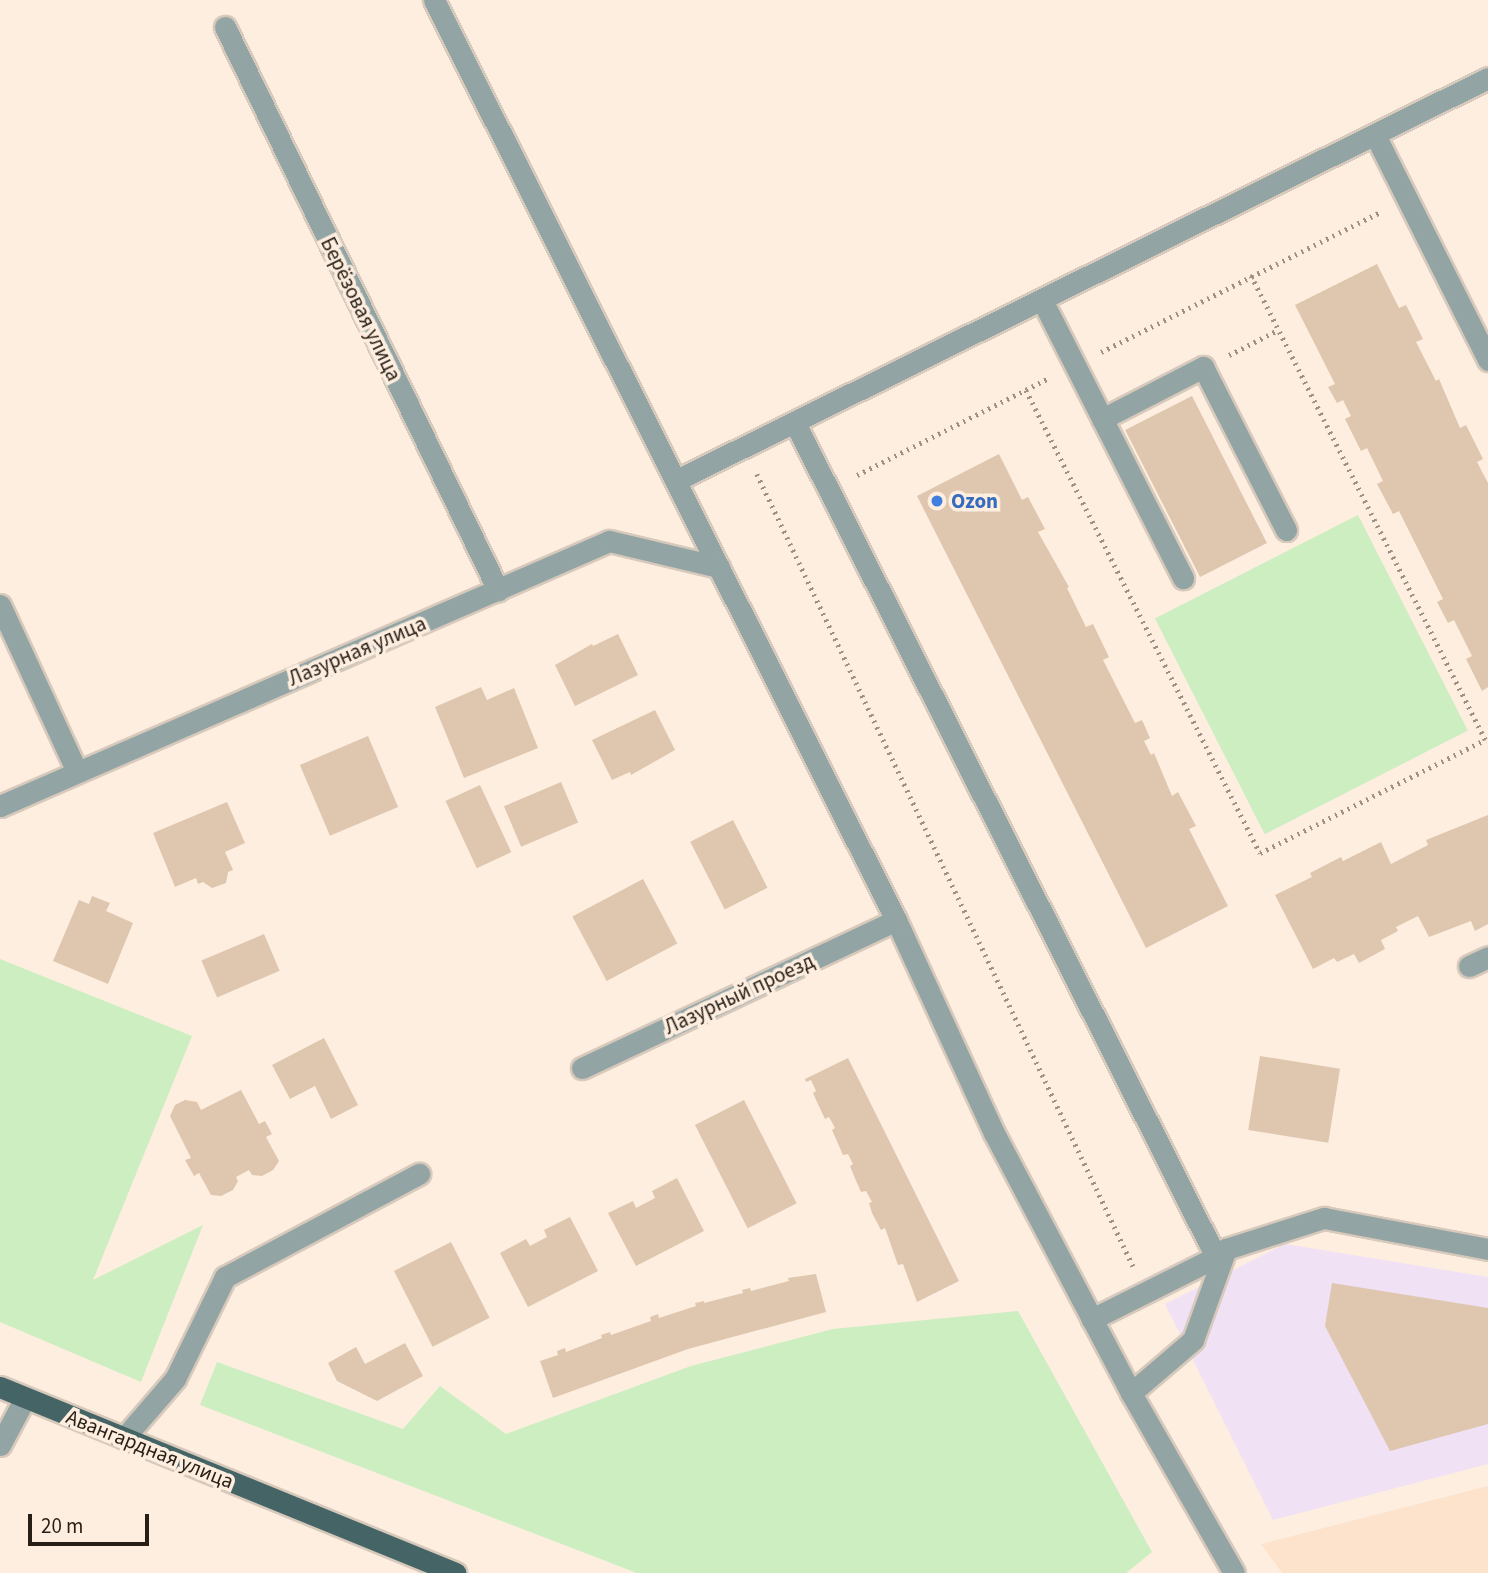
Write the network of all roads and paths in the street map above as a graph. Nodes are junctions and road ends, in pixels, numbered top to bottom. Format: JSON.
{"nodes":[{"id":1,"x":433,"y":0,"type":"edge"},
{"id":2,"x":225,"y":27,"type":"dead end"},
{"id":3,"x":1488,"y":78,"type":"edge"},
{"id":4,"x":1375,"y":135,"type":"junction"},
{"id":5,"x":1407,"y":199,"type":"junction"},
{"id":6,"x":1251,"y":276,"type":"junction"},
{"id":7,"x":1042,"y":300,"type":"junction"},
{"id":8,"x":1278,"y":330,"type":"junction"},
{"id":9,"x":1488,"y":360,"type":"edge"},
{"id":10,"x":1075,"y":365,"type":"junction"},
{"id":11,"x":1203,"y":368,"type":"junction"},
{"id":12,"x":1026,"y":390,"type":"junction"},
{"id":13,"x":1102,"y":419,"type":"junction"},
{"id":14,"x":795,"y":423,"type":"junction"},
{"id":15,"x":745,"y":448,"type":"junction"},
{"id":16,"x":677,"y":480,"type":"junction"},
{"id":17,"x":828,"y":489,"type":"junction"},
{"id":18,"x":1286,"y":530,"type":"dead end"},
{"id":19,"x":719,"y":567,"type":"junction"},
{"id":20,"x":1183,"y":578,"type":"dead end"},
{"id":21,"x":498,"y":590,"type":"junction"},
{"id":22,"x":0,"y":605,"type":"edge"},
{"id":23,"x":1487,"y":743,"type":"edge"},
{"id":24,"x":77,"y":772,"type":"junction"},
{"id":25,"x":0,"y":806,"type":"edge"},
{"id":26,"x":896,"y":920,"type":"junction"},
{"id":27,"x":582,"y":1068,"type":"dead end"},
{"id":28,"x":419,"y":1174,"type":"dead end"},
{"id":29,"x":1488,"y":1249,"type":"edge"},
{"id":30,"x":1146,"y":1293,"type":"junction"},
{"id":31,"x":1092,"y":1319,"type":"junction"},
{"id":32,"x":0,"y":1387,"type":"edge"},
{"id":33,"x":1131,"y":1393,"type":"junction"},
{"id":34,"x":24,"y":1398,"type":"junction"},
{"id":35,"x":124,"y":1438,"type":"junction"},
{"id":36,"x":0,"y":1445,"type":"edge"},
{"id":37,"x":456,"y":1573,"type":"edge"},
{"id":38,"x":1234,"y":1573,"type":"edge"}],
"edges":[{"from":1,"to":16,"type":"street"},
{"from":2,"to":21,"type":"street","name":"Берёзовая улица"},
{"from":3,"to":4,"type":"street"},
{"from":4,"to":5,"type":"street"},
{"from":4,"to":7,"type":"street"},
{"from":5,"to":6,"type":"path"},
{"from":5,"to":9,"type":"street"},
{"from":6,"to":8,"type":"path"},
{"from":6,"to":10,"type":"path"},
{"from":7,"to":10,"type":"street"},
{"from":7,"to":14,"type":"street"},
{"from":8,"to":11,"type":"path"},
{"from":8,"to":23,"type":"path"},
{"from":10,"to":12,"type":"path"},
{"from":10,"to":13,"type":"street"},
{"from":11,"to":13,"type":"street"},
{"from":11,"to":18,"type":"street"},
{"from":12,"to":17,"type":"path"},
{"from":12,"to":23,"type":"path"},
{"from":13,"to":20,"type":"street"},
{"from":14,"to":15,"type":"street"},
{"from":14,"to":17,"type":"street"},
{"from":15,"to":16,"type":"street"},
{"from":15,"to":30,"type":"path"},
{"from":16,"to":19,"type":"street"},
{"from":17,"to":30,"type":"street"},
{"from":19,"to":21,"type":"street","name":"Лазурная улица"},
{"from":19,"to":26,"type":"street"},
{"from":21,"to":24,"type":"street","name":"Лазурная улица"},
{"from":22,"to":24,"type":"street"},
{"from":24,"to":25,"type":"street","name":"Лазурная улица"},
{"from":26,"to":27,"type":"street","name":"Лазурный проезд"},
{"from":26,"to":31,"type":"street"},
{"from":28,"to":35,"type":"street"},
{"from":29,"to":33,"type":"street"},
{"from":30,"to":31,"type":"street"},
{"from":31,"to":33,"type":"street"},
{"from":32,"to":34,"type":"main road","name":"Авангардная улица"},
{"from":33,"to":38,"type":"street"},
{"from":34,"to":35,"type":"main road","name":"Авангардная улица"},
{"from":34,"to":36,"type":"street"},
{"from":35,"to":37,"type":"main road","name":"Авангардная улица"}]}
